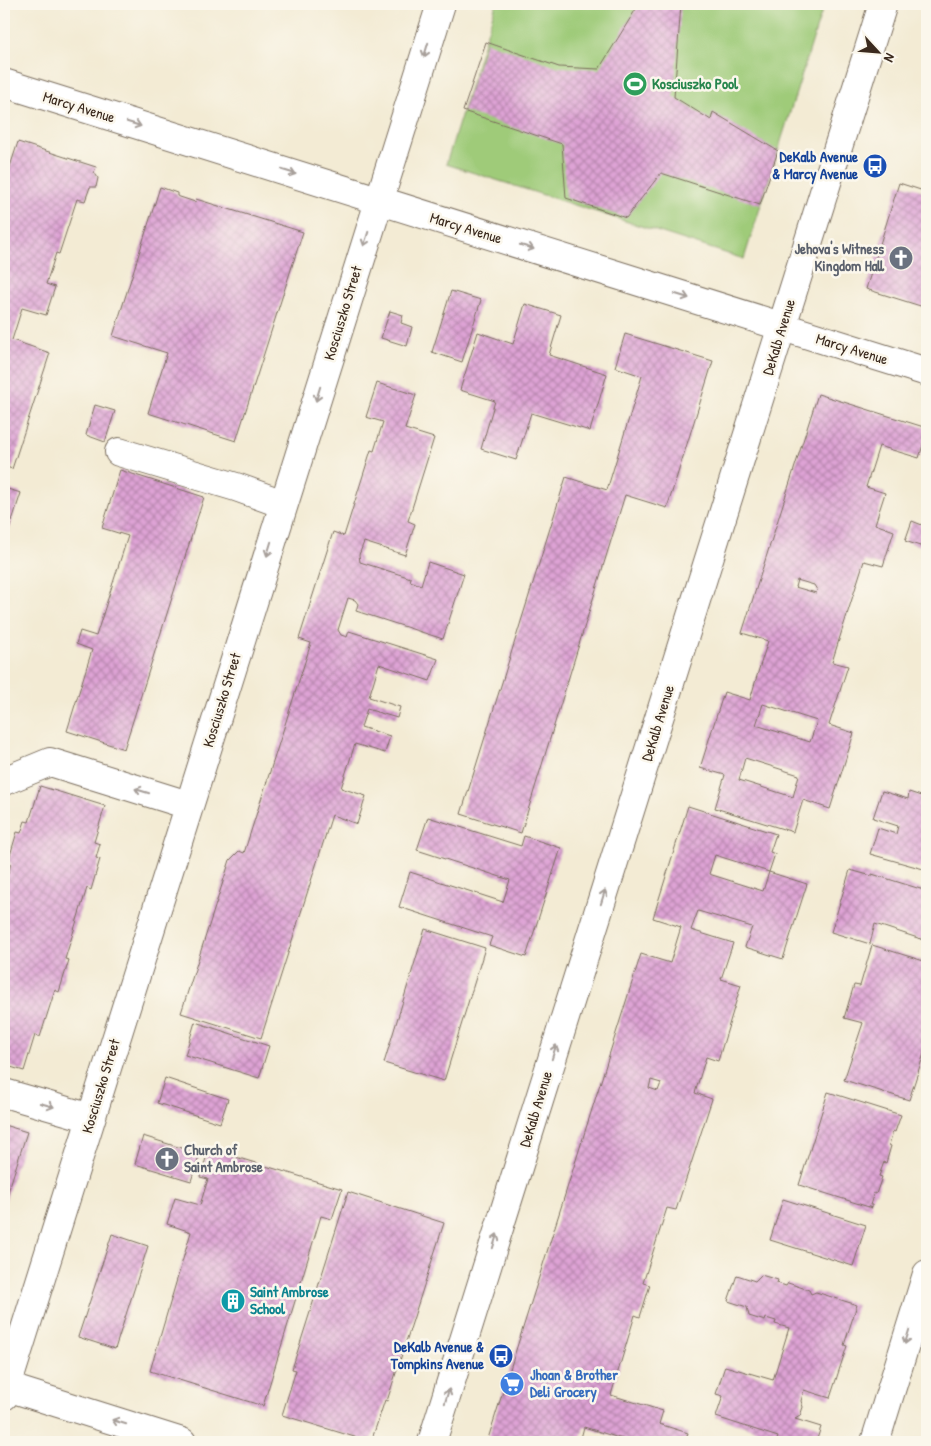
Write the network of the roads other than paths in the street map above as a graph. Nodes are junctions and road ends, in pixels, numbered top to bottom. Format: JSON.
{"nodes":[{"id":1,"x":441,"y":4,"type":"edge"},
{"id":2,"x":883,"y":4,"type":"edge"},
{"id":3,"x":4,"y":83,"type":"edge"},
{"id":4,"x":379,"y":200,"type":"junction"},
{"id":5,"x":782,"y":327,"type":"junction"},
{"id":6,"x":927,"y":372,"type":"edge"},
{"id":7,"x":119,"y":452,"type":"dead end"},
{"id":8,"x":283,"y":504,"type":"junction"},
{"id":9,"x":4,"y":782,"type":"edge"},
{"id":10,"x":188,"y":805,"type":"junction"},
{"id":11,"x":4,"y":1093,"type":"edge"},
{"id":12,"x":91,"y":1118,"type":"junction"},
{"id":13,"x":927,"y":1274,"type":"edge"},
{"id":14,"x":5,"y":1390,"type":"edge"},
{"id":15,"x":182,"y":1442,"type":"edge"},
{"id":16,"x":432,"y":1442,"type":"edge"},
{"id":17,"x":874,"y":1442,"type":"edge"}],
"edges":[{"from":1,"to":4,"type":"street","name":"Kosciuszko Street","one_way":true},
{"from":2,"to":5,"type":"street","name":"DeKalb Avenue"},
{"from":3,"to":4,"type":"street","name":"Marcy Avenue","one_way":true},
{"from":4,"to":5,"type":"street","name":"Marcy Avenue","one_way":true},
{"from":4,"to":8,"type":"street","name":"Kosciuszko Street","one_way":true},
{"from":5,"to":6,"type":"street","name":"Marcy Avenue"},
{"from":16,"to":5,"type":"street","name":"DeKalb Avenue","one_way":true},
{"from":7,"to":8,"type":"street"},
{"from":8,"to":10,"type":"street","name":"Kosciuszko Street","one_way":true},
{"from":10,"to":9,"type":"street","one_way":true},
{"from":10,"to":12,"type":"street","name":"Kosciuszko Street"},
{"from":11,"to":12,"type":"street","one_way":true},
{"from":12,"to":14,"type":"street","name":"Kosciuszko Street"},
{"from":13,"to":17,"type":"street","one_way":true},
{"from":15,"to":14,"type":"street","one_way":true}]}
